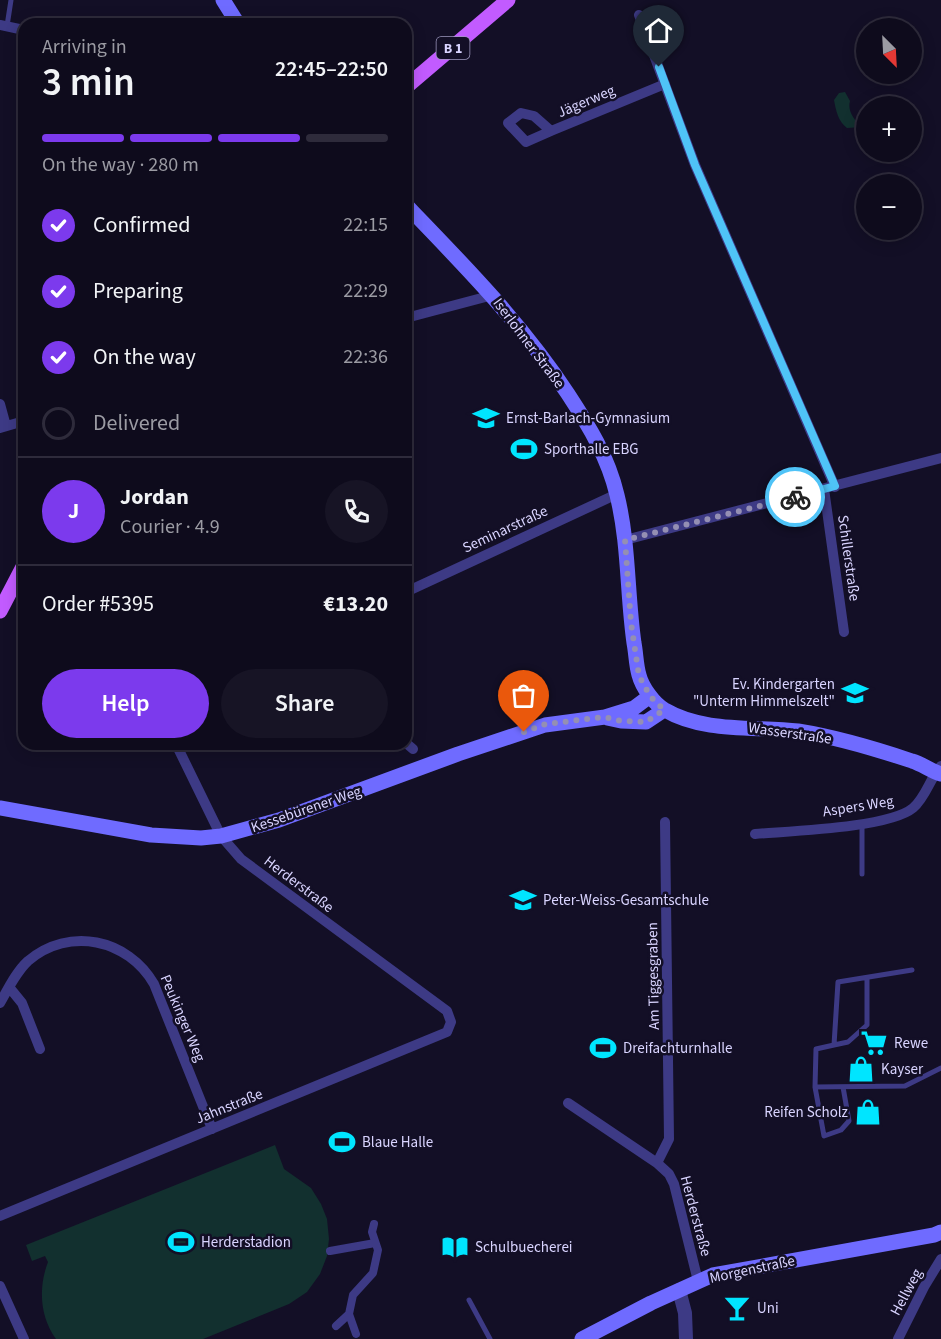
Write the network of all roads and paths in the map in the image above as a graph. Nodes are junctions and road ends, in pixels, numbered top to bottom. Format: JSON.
{"nodes":[{"id":1,"x":11,"y":0,"type":"edge"},
{"id":2,"x":223,"y":0,"type":"edge"},
{"id":3,"x":508,"y":0,"type":"edge"},
{"id":4,"x":639,"y":15,"type":"dead end"},
{"id":5,"x":234,"y":18,"type":"edge"},
{"id":6,"x":4,"y":25,"type":"edge"},
{"id":7,"x":412,"y":82,"type":"edge"},
{"id":8,"x":665,"y":84,"type":"junction"},
{"id":9,"x":551,"y":131,"type":"dead end"},
{"id":10,"x":412,"y":211,"type":"edge"},
{"id":11,"x":493,"y":295,"type":"junction"},
{"id":12,"x":412,"y":316,"type":"edge"},
{"id":13,"x":0,"y":404,"type":"edge"},
{"id":14,"x":18,"y":423,"type":"edge"},
{"id":15,"x":3,"y":427,"type":"edge"},
{"id":16,"x":941,"y":458,"type":"edge"},
{"id":17,"x":830,"y":488,"type":"junction"},
{"id":18,"x":617,"y":494,"type":"junction"},
{"id":19,"x":625,"y":540,"type":"junction"},
{"id":20,"x":18,"y":576,"type":"edge"},
{"id":21,"x":412,"y":589,"type":"edge"},
{"id":22,"x":0,"y":611,"type":"edge"},
{"id":23,"x":844,"y":632,"type":"dead end"},
{"id":24,"x":650,"y":696,"type":"junction"},
{"id":25,"x":664,"y":710,"type":"junction"},
{"id":26,"x":604,"y":717,"type":"junction"},
{"id":27,"x":179,"y":750,"type":"edge"},
{"id":28,"x":940,"y":769,"type":"edge"},
{"id":29,"x":0,"y":808,"type":"edge"},
{"id":30,"x":665,"y":822,"type":"dead end"},
{"id":31,"x":862,"y":824,"type":"junction"},
{"id":32,"x":755,"y":834,"type":"dead end"},
{"id":33,"x":221,"y":836,"type":"junction"},
{"id":34,"x":862,"y":874,"type":"dead end"},
{"id":35,"x":912,"y":970,"type":"dead end"},
{"id":36,"x":867,"y":978,"type":"junction"},
{"id":37,"x":9,"y":987,"type":"junction"},
{"id":38,"x":0,"y":1003,"type":"edge"},
{"id":39,"x":447,"y":1011,"type":"joint"},
{"id":40,"x":834,"y":1045,"type":"junction"},
{"id":41,"x":40,"y":1049,"type":"dead end"},
{"id":42,"x":941,"y":1068,"type":"edge"},
{"id":43,"x":843,"y":1087,"type":"junction"},
{"id":44,"x":815,"y":1088,"type":"junction"},
{"id":45,"x":568,"y":1103,"type":"dead end"},
{"id":46,"x":212,"y":1129,"type":"junction"},
{"id":47,"x":657,"y":1163,"type":"junction"},
{"id":48,"x":0,"y":1216,"type":"edge"},
{"id":49,"x":374,"y":1224,"type":"dead end"},
{"id":50,"x":939,"y":1234,"type":"edge"},
{"id":51,"x":375,"y":1243,"type":"junction"},
{"id":52,"x":330,"y":1251,"type":"dead end"},
{"id":53,"x":941,"y":1259,"type":"edge"},
{"id":54,"x":698,"y":1281,"type":"junction"},
{"id":55,"x":0,"y":1286,"type":"edge"},
{"id":56,"x":679,"y":1290,"type":"junction"},
{"id":57,"x":469,"y":1300,"type":"dead end"},
{"id":58,"x":349,"y":1314,"type":"junction"},
{"id":59,"x":336,"y":1326,"type":"dead end"},
{"id":60,"x":356,"y":1334,"type":"dead end"},
{"id":61,"x":24,"y":1339,"type":"edge"},
{"id":62,"x":490,"y":1339,"type":"edge"},
{"id":63,"x":582,"y":1339,"type":"edge"},
{"id":64,"x":686,"y":1339,"type":"edge"},
{"id":65,"x":898,"y":1339,"type":"edge"}],
"edges":[{"from":1,"to":6,"type":"lane"},
{"from":2,"to":5,"type":"main road"},
{"from":3,"to":7,"type":"main road","number":"B 1"},
{"from":4,"to":8,"type":"street"},
{"from":8,"to":9,"type":"street","name":"Jägerweg"},
{"from":8,"to":17,"type":"street"},
{"from":10,"to":11,"type":"main road","name":"Iserlohner Straße"},
{"from":11,"to":12,"type":"street"},
{"from":11,"to":18,"type":"main road","name":"Iserlohner Straße"},
{"from":13,"to":15,"type":"street"},
{"from":14,"to":15,"type":"street"},
{"from":16,"to":17,"type":"street"},
{"from":17,"to":19,"type":"street"},
{"from":17,"to":23,"type":"street","name":"Schillerstraße"},
{"from":18,"to":19,"type":"main road","name":"Iserlohner Straße"},
{"from":18,"to":21,"type":"street","name":"Seminarstraße"},
{"from":19,"to":24,"type":"main road","name":"Iserlohner Straße"},
{"from":20,"to":22,"type":"main road"},
{"from":24,"to":25,"type":"main road","name":"Iserlohner Straße"},
{"from":24,"to":26,"type":"main road","name":"Kessebürener Weg"},
{"from":25,"to":26,"type":"main road","name":"Kessebürener Weg"},
{"from":25,"to":28,"type":"main road","name":"Wasserstraße"},
{"from":26,"to":33,"type":"main road","name":"Kessebürener Weg"},
{"from":27,"to":33,"type":"street","name":"Herderstraße"},
{"from":28,"to":31,"type":"street","name":"Aspers Weg"},
{"from":29,"to":33,"type":"main road","name":"Kessebürener Weg"},
{"from":30,"to":47,"type":"street","name":"Am Tiggesgraben"},
{"from":31,"to":32,"type":"street","name":"Aspers Weg"},
{"from":31,"to":34,"type":"lane"},
{"from":33,"to":39,"type":"street","name":"Herderstraße"},
{"from":35,"to":36,"type":"lane"},
{"from":36,"to":40,"type":"lane"},
{"from":36,"to":40,"type":"lane"},
{"from":37,"to":38,"type":"street","name":"Peukinger Weg"},
{"from":37,"to":41,"type":"street"},
{"from":37,"to":46,"type":"street","name":"Peukinger Weg"},
{"from":39,"to":46,"type":"street","name":"Jahnstraße"},
{"from":40,"to":44,"type":"lane"},
{"from":42,"to":43,"type":"lane"},
{"from":43,"to":44,"type":"lane"},
{"from":43,"to":44,"type":"lane"},
{"from":45,"to":47,"type":"street","name":"Herderstraße"},
{"from":46,"to":48,"type":"street","name":"Jahnstraße"},
{"from":47,"to":54,"type":"street","name":"Herderstraße"},
{"from":49,"to":51,"type":"street"},
{"from":50,"to":54,"type":"main road","name":"Morgenstraße"},
{"from":51,"to":52,"type":"street"},
{"from":51,"to":58,"type":"street"},
{"from":53,"to":65,"type":"street","name":"Hellweg"},
{"from":54,"to":56,"type":"main road","name":"Morgenstraße"},
{"from":55,"to":61,"type":"street"},
{"from":56,"to":63,"type":"main road","name":"Morgenstraße"},
{"from":56,"to":64,"type":"street"},
{"from":57,"to":62,"type":"lane"},
{"from":58,"to":59,"type":"street"},
{"from":58,"to":60,"type":"street"}]}
